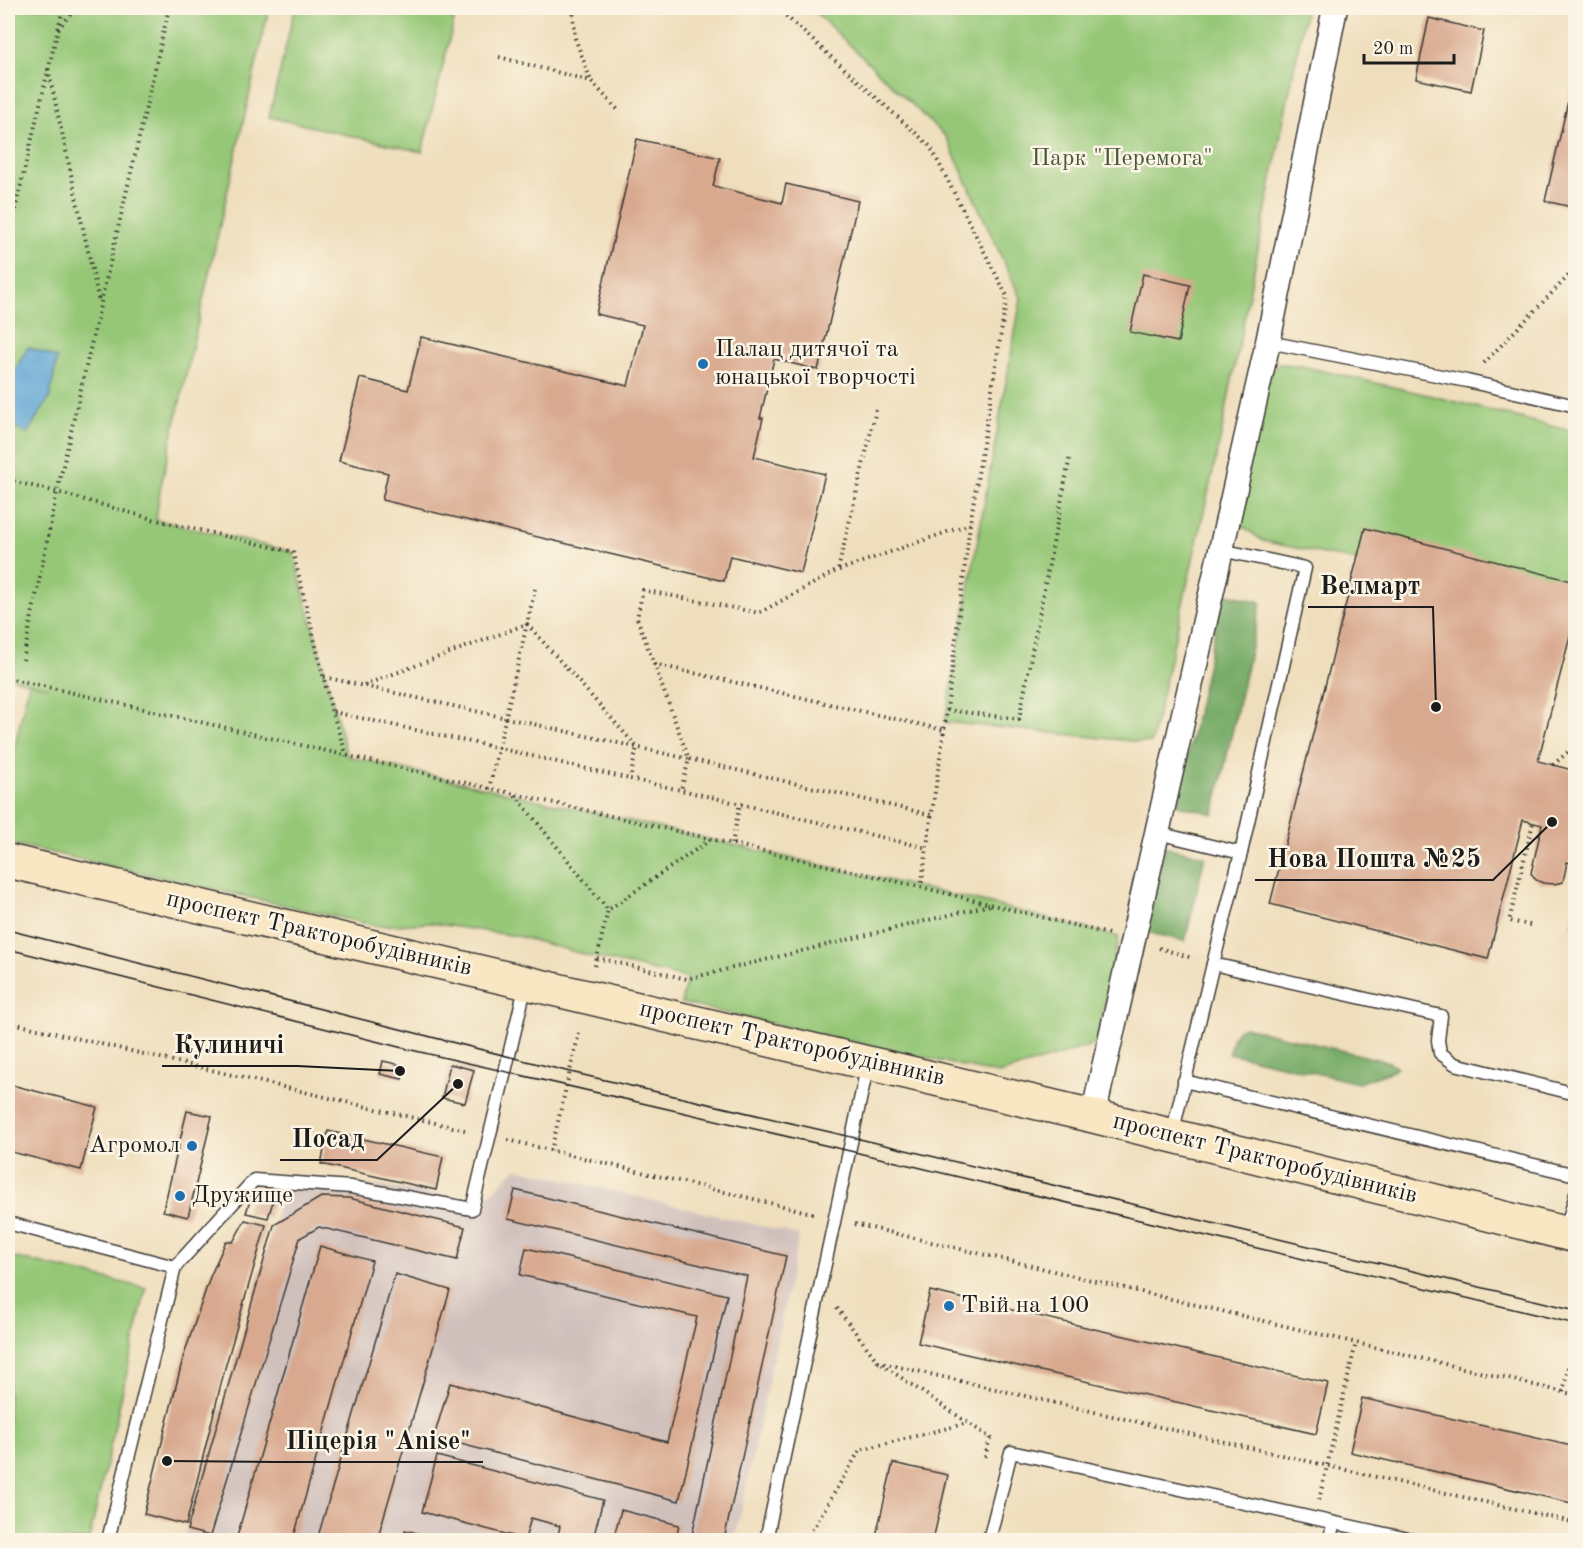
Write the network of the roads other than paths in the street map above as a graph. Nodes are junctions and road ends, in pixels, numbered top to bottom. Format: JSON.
{"nodes":[{"id":1,"x":1335,"y":8,"type":"edge"},
{"id":2,"x":1268,"y":342,"type":"junction"},
{"id":3,"x":1575,"y":406,"type":"edge"},
{"id":4,"x":1221,"y":550,"type":"junction"},
{"id":5,"x":1157,"y":833,"type":"junction"},
{"id":6,"x":1241,"y":853,"type":"junction"},
{"id":7,"x":8,"y":861,"type":"edge"},
{"id":8,"x":1213,"y":964,"type":"junction"},
{"id":9,"x":526,"y":982,"type":"junction"},
{"id":10,"x":868,"y":1062,"type":"junction"},
{"id":11,"x":1185,"y":1081,"type":"junction"},
{"id":12,"x":1575,"y":1094,"type":"edge"},
{"id":13,"x":1094,"y":1116,"type":"junction"},
{"id":14,"x":1171,"y":1136,"type":"junction"},
{"id":15,"x":1575,"y":1175,"type":"edge"},
{"id":16,"x":1575,"y":1194,"type":"edge"},
{"id":17,"x":8,"y":1223,"type":"edge"},
{"id":18,"x":1570,"y":1235,"type":"edge"},
{"id":19,"x":175,"y":1267,"type":"junction"},
{"id":20,"x":1334,"y":1523,"type":"junction"},
{"id":21,"x":108,"y":1540,"type":"edge"},
{"id":22,"x":766,"y":1540,"type":"edge"},
{"id":23,"x":989,"y":1540,"type":"edge"},
{"id":24,"x":1329,"y":1540,"type":"edge"},
{"id":25,"x":1413,"y":1540,"type":"edge"}],
"edges":[{"from":1,"to":2,"type":"street"},
{"from":2,"to":3,"type":"lane"},
{"from":2,"to":4,"type":"street"},
{"from":4,"to":5,"type":"street"},
{"from":4,"to":6,"type":"lane"},
{"from":5,"to":6,"type":"lane"},
{"from":5,"to":13,"type":"street"},
{"from":6,"to":8,"type":"lane"},
{"from":7,"to":9,"type":"main road","name":"проспект Тракторобудівників"},
{"from":8,"to":11,"type":"lane"},
{"from":8,"to":12,"type":"lane"},
{"from":9,"to":10,"type":"main road","name":"проспект Тракторобудівників"},
{"from":9,"to":19,"type":"lane"},
{"from":10,"to":13,"type":"main road","name":"проспект Тракторобудівників"},
{"from":10,"to":22,"type":"lane"},
{"from":11,"to":14,"type":"lane"},
{"from":11,"to":15,"type":"lane"},
{"from":13,"to":14,"type":"main road","name":"проспект Тракторобудівників"},
{"from":14,"to":18,"type":"main road","name":"проспект Тракторобудівників"},
{"from":16,"to":18,"type":"lane"},
{"from":17,"to":19,"type":"lane"},
{"from":19,"to":21,"type":"lane"},
{"from":20,"to":23,"type":"lane"},
{"from":20,"to":24,"type":"lane"},
{"from":20,"to":25,"type":"lane"}]}
